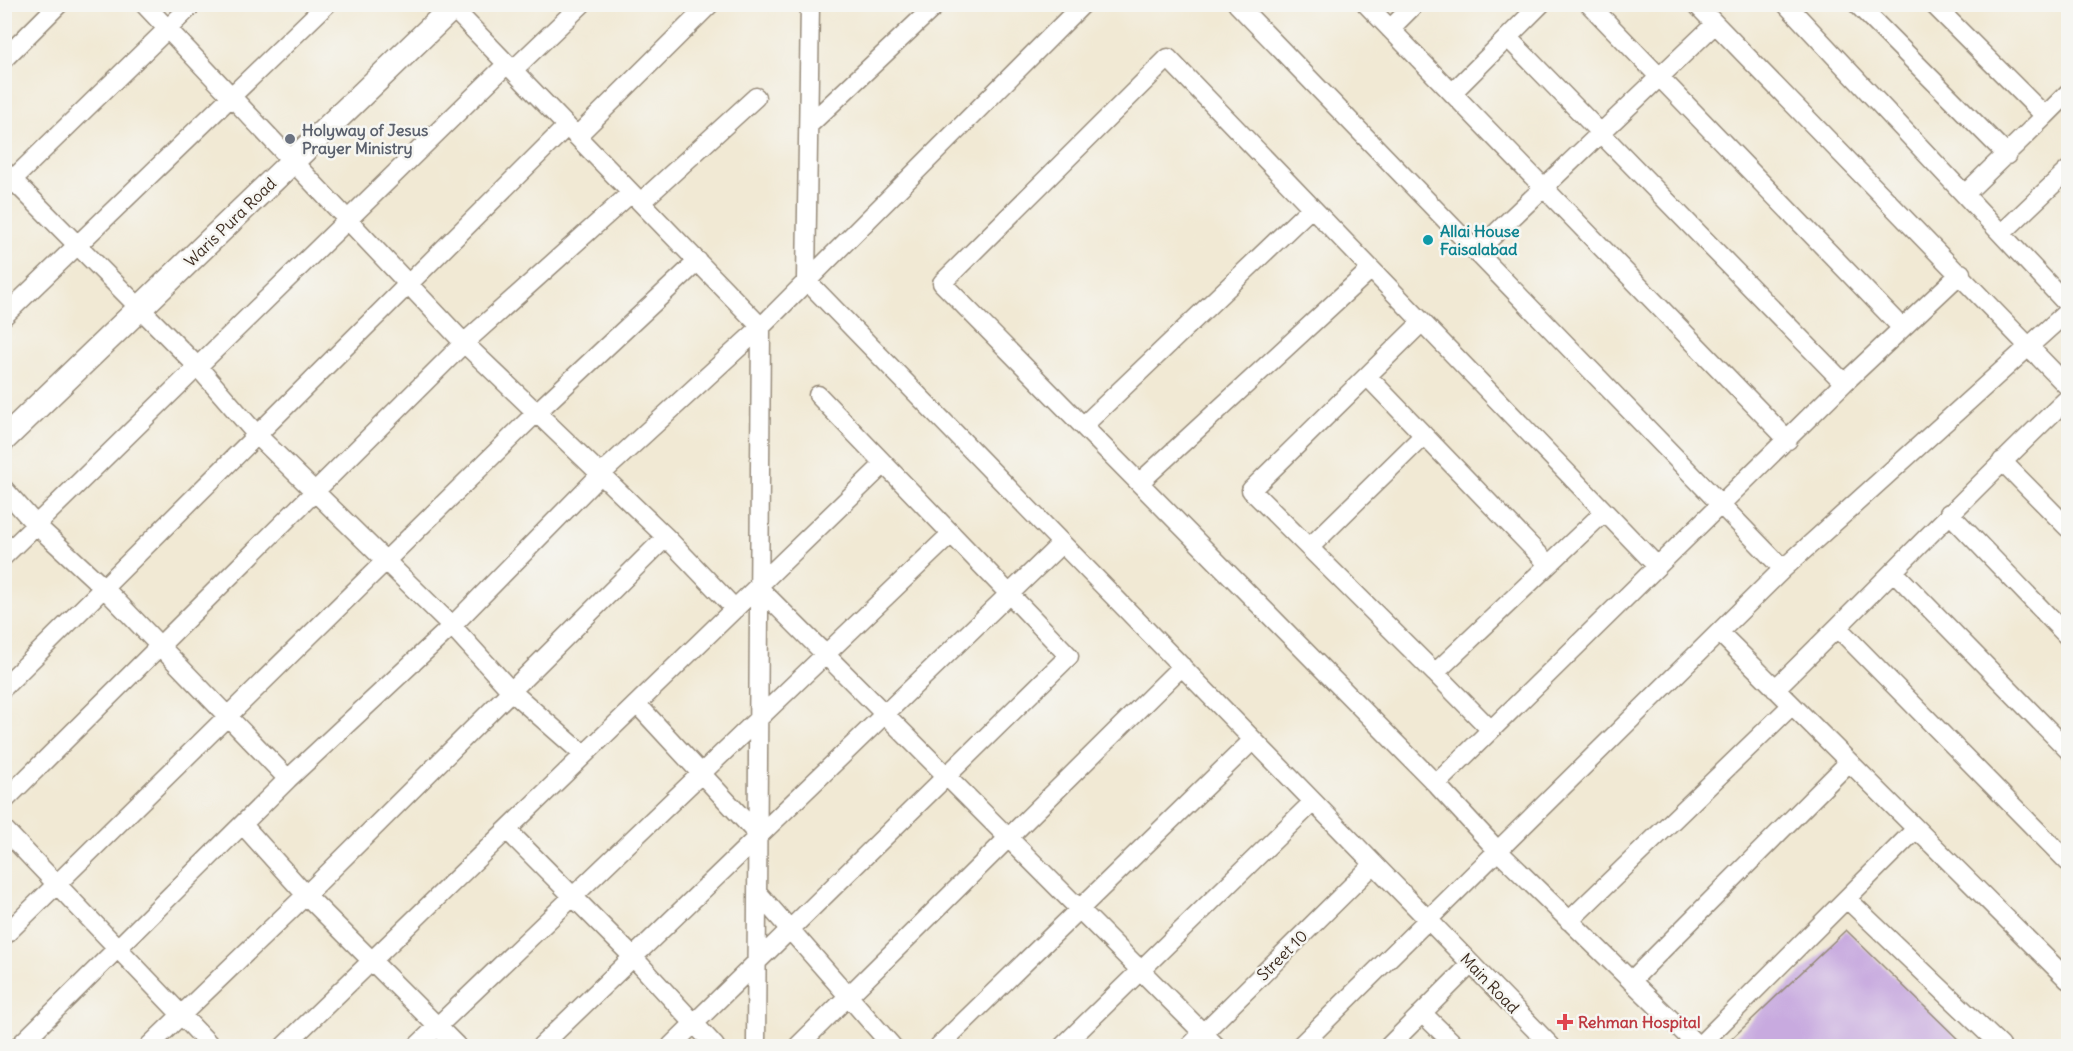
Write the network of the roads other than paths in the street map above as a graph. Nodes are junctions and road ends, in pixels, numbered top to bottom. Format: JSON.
{"nodes":[{"id":1,"x":59,"y":4,"type":"edge"},
{"id":2,"x":144,"y":4,"type":"edge"},
{"id":3,"x":193,"y":4,"type":"edge"},
{"id":4,"x":327,"y":4,"type":"edge"},
{"id":5,"x":582,"y":4,"type":"edge"},
{"id":6,"x":710,"y":4,"type":"edge"},
{"id":7,"x":937,"y":4,"type":"edge"},
{"id":8,"x":1083,"y":4,"type":"edge"},
{"id":9,"x":1236,"y":4,"type":"edge"},
{"id":10,"x":1366,"y":4,"type":"edge"},
{"id":11,"x":1415,"y":4,"type":"edge"},
{"id":12,"x":1541,"y":4,"type":"edge"},
{"id":13,"x":1589,"y":4,"type":"edge"},
{"id":14,"x":1696,"y":4,"type":"edge"},
{"id":15,"x":1786,"y":4,"type":"edge"},
{"id":16,"x":1857,"y":4,"type":"edge"},
{"id":17,"x":1935,"y":5,"type":"edge"},
{"id":18,"x":452,"y":6,"type":"edge"},
{"id":19,"x":812,"y":7,"type":"edge"},
{"id":20,"x":1715,"y":24,"type":"junction"},
{"id":21,"x":169,"y":28,"type":"junction"},
{"id":22,"x":1390,"y":29,"type":"junction"},
{"id":23,"x":1508,"y":38,"type":"junction"},
{"id":24,"x":4,"y":59,"type":"edge"},
{"id":25,"x":510,"y":67,"type":"junction"},
{"id":26,"x":1659,"y":78,"type":"junction"},
{"id":27,"x":1452,"y":93,"type":"junction"},
{"id":28,"x":2068,"y":93,"type":"edge"},
{"id":29,"x":232,"y":96,"type":"junction"},
{"id":30,"x":756,"y":97,"type":"dead end"},
{"id":31,"x":2045,"y":116,"type":"junction"},
{"id":32,"x":808,"y":125,"type":"junction"},
{"id":33,"x":572,"y":131,"type":"junction"},
{"id":34,"x":1600,"y":134,"type":"junction"},
{"id":35,"x":2007,"y":155,"type":"junction"},
{"id":36,"x":293,"y":161,"type":"junction"},
{"id":37,"x":2068,"y":171,"type":"edge"},
{"id":38,"x":7,"y":179,"type":"edge"},
{"id":39,"x":1544,"y":188,"type":"junction"},
{"id":40,"x":1965,"y":194,"type":"junction"},
{"id":41,"x":636,"y":197,"type":"junction"},
{"id":42,"x":1311,"y":208,"type":"junction"},
{"id":43,"x":348,"y":219,"type":"junction"},
{"id":44,"x":2002,"y":233,"type":"junction"},
{"id":45,"x":78,"y":245,"type":"junction"},
{"id":46,"x":1476,"y":252,"type":"junction"},
{"id":47,"x":698,"y":261,"type":"junction"},
{"id":48,"x":1370,"y":270,"type":"junction"},
{"id":49,"x":1960,"y":273,"type":"junction"},
{"id":50,"x":806,"y":280,"type":"junction"},
{"id":51,"x":409,"y":284,"type":"junction"},
{"id":52,"x":2068,"y":305,"type":"edge"},
{"id":53,"x":140,"y":309,"type":"junction"},
{"id":54,"x":2068,"y":312,"type":"edge"},
{"id":55,"x":4,"y":316,"type":"edge"},
{"id":56,"x":1421,"y":323,"type":"junction"},
{"id":57,"x":761,"y":327,"type":"junction"},
{"id":58,"x":1902,"y":327,"type":"junction"},
{"id":59,"x":464,"y":343,"type":"junction"},
{"id":60,"x":2030,"y":345,"type":"junction"},
{"id":61,"x":198,"y":367,"type":"junction"},
{"id":62,"x":1366,"y":376,"type":"junction"},
{"id":63,"x":1844,"y":383,"type":"junction"},
{"id":64,"x":2068,"y":387,"type":"edge"},
{"id":65,"x":818,"y":395,"type":"dead end"},
{"id":66,"x":2068,"y":398,"type":"edge"},
{"id":67,"x":537,"y":411,"type":"junction"},
{"id":68,"x":1083,"y":426,"type":"junction"},
{"id":69,"x":257,"y":435,"type":"junction"},
{"id":70,"x":1424,"y":435,"type":"junction"},
{"id":71,"x":4,"y":439,"type":"edge"},
{"id":72,"x":1788,"y":440,"type":"junction"},
{"id":73,"x":2002,"y":462,"type":"junction"},
{"id":74,"x":884,"y":464,"type":"junction"},
{"id":75,"x":601,"y":474,"type":"junction"},
{"id":76,"x":1139,"y":483,"type":"junction"},
{"id":77,"x":4,"y":489,"type":"edge"},
{"id":78,"x":316,"y":492,"type":"junction"},
{"id":79,"x":1720,"y":505,"type":"junction"},
{"id":80,"x":1603,"y":513,"type":"junction"},
{"id":81,"x":1949,"y":513,"type":"junction"},
{"id":82,"x":36,"y":525,"type":"junction"},
{"id":83,"x":2068,"y":528,"type":"edge"},
{"id":84,"x":951,"y":534,"type":"junction"},
{"id":85,"x":666,"y":537,"type":"junction"},
{"id":86,"x":1062,"y":543,"type":"junction"},
{"id":87,"x":1311,"y":546,"type":"junction"},
{"id":88,"x":4,"y":556,"type":"edge"},
{"id":89,"x":385,"y":562,"type":"junction"},
{"id":90,"x":1548,"y":564,"type":"junction"},
{"id":91,"x":1656,"y":566,"type":"junction"},
{"id":92,"x":1783,"y":569,"type":"junction"},
{"id":93,"x":1894,"y":572,"type":"junction"},
{"id":94,"x":760,"y":586,"type":"junction"},
{"id":95,"x":104,"y":588,"type":"junction"},
{"id":96,"x":1009,"y":594,"type":"junction"},
{"id":97,"x":735,"y":609,"type":"junction"},
{"id":98,"x":452,"y":626,"type":"junction"},
{"id":99,"x":1838,"y":628,"type":"junction"},
{"id":100,"x":1720,"y":633,"type":"junction"},
{"id":101,"x":2068,"y":637,"type":"edge"},
{"id":102,"x":159,"y":647,"type":"junction"},
{"id":103,"x":826,"y":655,"type":"junction"},
{"id":104,"x":1182,"y":666,"type":"junction"},
{"id":105,"x":1435,"y":673,"type":"junction"},
{"id":106,"x":4,"y":687,"type":"edge"},
{"id":107,"x":1775,"y":689,"type":"junction"},
{"id":108,"x":511,"y":691,"type":"junction"},
{"id":109,"x":637,"y":704,"type":"junction"},
{"id":110,"x":1791,"y":706,"type":"junction"},
{"id":111,"x":885,"y":714,"type":"junction"},
{"id":112,"x":226,"y":718,"type":"junction"},
{"id":113,"x":759,"y":718,"type":"junction"},
{"id":114,"x":1491,"y":730,"type":"junction"},
{"id":115,"x":1253,"y":740,"type":"junction"},
{"id":116,"x":2068,"y":750,"type":"edge"},
{"id":117,"x":584,"y":755,"type":"junction"},
{"id":118,"x":1848,"y":763,"type":"junction"},
{"id":119,"x":702,"y":773,"type":"junction"},
{"id":120,"x":947,"y":776,"type":"junction"},
{"id":121,"x":288,"y":780,"type":"junction"},
{"id":122,"x":1436,"y":784,"type":"junction"},
{"id":123,"x":4,"y":801,"type":"edge"},
{"id":124,"x":1313,"y":802,"type":"junction"},
{"id":125,"x":243,"y":825,"type":"junction"},
{"id":126,"x":4,"y":829,"type":"edge"},
{"id":127,"x":1916,"y":829,"type":"junction"},
{"id":128,"x":507,"y":830,"type":"junction"},
{"id":129,"x":759,"y":836,"type":"junction"},
{"id":130,"x":1008,"y":838,"type":"junction"},
{"id":131,"x":1498,"y":851,"type":"junction"},
{"id":132,"x":2068,"y":862,"type":"edge"},
{"id":133,"x":1374,"y":864,"type":"junction"},
{"id":134,"x":57,"y":884,"type":"junction"},
{"id":135,"x":758,"y":893,"type":"junction"},
{"id":136,"x":306,"y":895,"type":"junction"},
{"id":137,"x":573,"y":897,"type":"junction"},
{"id":138,"x":1847,"y":899,"type":"junction"},
{"id":139,"x":1080,"y":909,"type":"junction"},
{"id":140,"x":1428,"y":920,"type":"junction"},
{"id":141,"x":1569,"y":921,"type":"junction"},
{"id":142,"x":790,"y":930,"type":"junction"},
{"id":143,"x":4,"y":936,"type":"edge"},
{"id":144,"x":118,"y":948,"type":"junction"},
{"id":145,"x":633,"y":957,"type":"junction"},
{"id":146,"x":372,"y":961,"type":"junction"},
{"id":147,"x":757,"y":962,"type":"junction"},
{"id":148,"x":1471,"y":964,"type":"junction"},
{"id":149,"x":1140,"y":971,"type":"junction"},
{"id":150,"x":2066,"y":973,"type":"edge"},
{"id":151,"x":1631,"y":981,"type":"junction"},
{"id":152,"x":848,"y":997,"type":"junction"},
{"id":153,"x":1422,"y":1013,"type":"junction"},
{"id":154,"x":182,"y":1015,"type":"junction"},
{"id":155,"x":693,"y":1025,"type":"junction"},
{"id":156,"x":438,"y":1027,"type":"junction"},
{"id":157,"x":1203,"y":1042,"type":"edge"},
{"id":158,"x":19,"y":1047,"type":"edge"},
{"id":159,"x":149,"y":1047,"type":"edge"},
{"id":160,"x":211,"y":1047,"type":"edge"},
{"id":161,"x":284,"y":1047,"type":"edge"},
{"id":162,"x":417,"y":1047,"type":"edge"},
{"id":163,"x":457,"y":1047,"type":"edge"},
{"id":164,"x":541,"y":1047,"type":"edge"},
{"id":165,"x":671,"y":1047,"type":"edge"},
{"id":166,"x":715,"y":1047,"type":"edge"},
{"id":167,"x":756,"y":1047,"type":"edge"},
{"id":168,"x":798,"y":1047,"type":"edge"},
{"id":169,"x":892,"y":1047,"type":"edge"},
{"id":170,"x":939,"y":1047,"type":"edge"},
{"id":171,"x":1064,"y":1047,"type":"edge"},
{"id":172,"x":1300,"y":1047,"type":"edge"},
{"id":173,"x":1389,"y":1047,"type":"edge"},
{"id":174,"x":1456,"y":1047,"type":"edge"},
{"id":175,"x":1551,"y":1047,"type":"edge"},
{"id":176,"x":1698,"y":1047,"type":"edge"},
{"id":177,"x":2001,"y":1047,"type":"edge"}],
"edges":[{"from":1,"to":24,"type":"street"},
{"from":2,"to":21,"type":"street"},
{"from":3,"to":21,"type":"street"},
{"from":4,"to":29,"type":"street"},
{"from":5,"to":25,"type":"street"},
{"from":6,"to":33,"type":"street"},
{"from":7,"to":32,"type":"street"},
{"from":8,"to":50,"type":"street"},
{"from":9,"to":46,"type":"street"},
{"from":10,"to":22,"type":"street"},
{"from":11,"to":22,"type":"street"},
{"from":12,"to":23,"type":"street"},
{"from":13,"to":26,"type":"street"},
{"from":14,"to":20,"type":"street"},
{"from":15,"to":40,"type":"street"},
{"from":16,"to":35,"type":"street"},
{"from":17,"to":31,"type":"street"},
{"from":18,"to":25,"type":"street"},
{"from":18,"to":36,"type":"main road","name":"Waris Pura Road"},
{"from":19,"to":32,"type":"street"},
{"from":20,"to":26,"type":"street"},
{"from":20,"to":49,"type":"street"},
{"from":21,"to":29,"type":"street"},
{"from":21,"to":38,"type":"street"},
{"from":22,"to":27,"type":"street"},
{"from":23,"to":27,"type":"street"},
{"from":23,"to":34,"type":"street"},
{"from":25,"to":33,"type":"street"},
{"from":25,"to":43,"type":"street"},
{"from":26,"to":34,"type":"street"},
{"from":26,"to":58,"type":"street"},
{"from":27,"to":39,"type":"street"},
{"from":28,"to":31,"type":"street"},
{"from":29,"to":36,"type":"street"},
{"from":29,"to":45,"type":"street"},
{"from":30,"to":41,"type":"street"},
{"from":31,"to":35,"type":"street"},
{"from":32,"to":50,"type":"street"},
{"from":33,"to":41,"type":"street"},
{"from":33,"to":51,"type":"street"},
{"from":34,"to":39,"type":"street"},
{"from":34,"to":63,"type":"street"},
{"from":35,"to":40,"type":"street"},
{"from":36,"to":43,"type":"street"},
{"from":36,"to":53,"type":"main road","name":"Waris Pura Road"},
{"from":37,"to":44,"type":"street"},
{"from":38,"to":45,"type":"street"},
{"from":39,"to":46,"type":"street"},
{"from":39,"to":72,"type":"street"},
{"from":40,"to":44,"type":"street"},
{"from":41,"to":47,"type":"street"},
{"from":41,"to":59,"type":"street"},
{"from":42,"to":48,"type":"street"},
{"from":42,"to":68,"type":"street"},
{"from":42,"to":68,"type":"street"},
{"from":43,"to":51,"type":"street"},
{"from":43,"to":61,"type":"street"},
{"from":44,"to":52,"type":"street"},
{"from":45,"to":53,"type":"street"},
{"from":45,"to":55,"type":"street"},
{"from":46,"to":79,"type":"street"},
{"from":47,"to":57,"type":"street"},
{"from":47,"to":67,"type":"street"},
{"from":48,"to":56,"type":"street"},
{"from":48,"to":76,"type":"street"},
{"from":49,"to":58,"type":"street"},
{"from":49,"to":60,"type":"street"},
{"from":50,"to":57,"type":"street"},
{"from":50,"to":86,"type":"street","name":"Main Road"},
{"from":51,"to":59,"type":"street"},
{"from":51,"to":69,"type":"street"},
{"from":53,"to":61,"type":"street"},
{"from":53,"to":71,"type":"main road","name":"Waris Pura Road"},
{"from":54,"to":60,"type":"street"},
{"from":56,"to":62,"type":"street"},
{"from":56,"to":80,"type":"street"},
{"from":57,"to":75,"type":"street"},
{"from":57,"to":94,"type":"street"},
{"from":58,"to":63,"type":"street"},
{"from":59,"to":67,"type":"street"},
{"from":59,"to":78,"type":"street"},
{"from":60,"to":64,"type":"street"},
{"from":60,"to":92,"type":"street"},
{"from":61,"to":69,"type":"street"},
{"from":61,"to":82,"type":"street"},
{"from":62,"to":70,"type":"street"},
{"from":62,"to":87,"type":"street"},
{"from":63,"to":72,"type":"street"},
{"from":65,"to":74,"type":"street"},
{"from":66,"to":73,"type":"street"},
{"from":67,"to":75,"type":"street"},
{"from":67,"to":89,"type":"street"},
{"from":68,"to":76,"type":"street"},
{"from":69,"to":78,"type":"street"},
{"from":69,"to":95,"type":"street"},
{"from":70,"to":87,"type":"street"},
{"from":70,"to":90,"type":"street"},
{"from":72,"to":79,"type":"street"},
{"from":73,"to":81,"type":"street"},
{"from":73,"to":83,"type":"street"},
{"from":74,"to":84,"type":"street"},
{"from":74,"to":94,"type":"street"},
{"from":75,"to":85,"type":"street"},
{"from":75,"to":98,"type":"street"},
{"from":76,"to":122,"type":"street"},
{"from":77,"to":82,"type":"street"},
{"from":78,"to":89,"type":"street"},
{"from":78,"to":102,"type":"street"},
{"from":79,"to":91,"type":"street"},
{"from":79,"to":92,"type":"street"},
{"from":80,"to":90,"type":"street"},
{"from":80,"to":91,"type":"street"},
{"from":81,"to":93,"type":"street"},
{"from":81,"to":101,"type":"street"},
{"from":82,"to":88,"type":"street"},
{"from":82,"to":95,"type":"street"},
{"from":84,"to":96,"type":"street"},
{"from":84,"to":103,"type":"street"},
{"from":85,"to":97,"type":"street"},
{"from":85,"to":108,"type":"street"},
{"from":86,"to":96,"type":"street"},
{"from":86,"to":104,"type":"street","name":"Main Road"},
{"from":87,"to":105,"type":"street"},
{"from":89,"to":98,"type":"street"},
{"from":89,"to":112,"type":"street"},
{"from":90,"to":105,"type":"street"},
{"from":91,"to":114,"type":"street"},
{"from":92,"to":100,"type":"street"},
{"from":93,"to":99,"type":"street"},
{"from":93,"to":116,"type":"street"},
{"from":94,"to":97,"type":"street"},
{"from":94,"to":103,"type":"street"},
{"from":94,"to":113,"type":"street"},
{"from":95,"to":102,"type":"street"},
{"from":95,"to":106,"type":"street"},
{"from":96,"to":111,"type":"street"},
{"from":96,"to":120,"type":"street"},
{"from":97,"to":109,"type":"street"},
{"from":98,"to":108,"type":"street"},
{"from":98,"to":121,"type":"street"},
{"from":99,"to":107,"type":"street"},
{"from":99,"to":132,"type":"street"},
{"from":100,"to":107,"type":"street"},
{"from":100,"to":131,"type":"street"},
{"from":102,"to":112,"type":"street"},
{"from":102,"to":123,"type":"street"},
{"from":103,"to":111,"type":"street"},
{"from":103,"to":113,"type":"street"},
{"from":104,"to":115,"type":"street","name":"Main Road"},
{"from":104,"to":130,"type":"street"},
{"from":105,"to":114,"type":"street"},
{"from":107,"to":110,"type":"street"},
{"from":108,"to":117,"type":"street"},
{"from":108,"to":136,"type":"street"},
{"from":109,"to":117,"type":"street"},
{"from":109,"to":119,"type":"street"},
{"from":110,"to":118,"type":"street"},
{"from":110,"to":141,"type":"street"},
{"from":111,"to":120,"type":"street"},
{"from":111,"to":129,"type":"street"},
{"from":112,"to":121,"type":"street"},
{"from":112,"to":134,"type":"street"},
{"from":113,"to":119,"type":"street"},
{"from":113,"to":129,"type":"street"},
{"from":114,"to":122,"type":"street"},
{"from":115,"to":124,"type":"street","name":"Main Road"},
{"from":115,"to":139,"type":"street"},
{"from":117,"to":128,"type":"street"},
{"from":118,"to":127,"type":"street"},
{"from":118,"to":151,"type":"street"},
{"from":119,"to":129,"type":"street"},
{"from":119,"to":137,"type":"street"},
{"from":120,"to":130,"type":"street"},
{"from":120,"to":142,"type":"street"},
{"from":121,"to":125,"type":"street"},
{"from":122,"to":131,"type":"street"},
{"from":124,"to":133,"type":"street","name":"Main Road"},
{"from":124,"to":149,"type":"street"},
{"from":125,"to":136,"type":"street"},
{"from":125,"to":144,"type":"street"},
{"from":126,"to":134,"type":"street"},
{"from":127,"to":138,"type":"street"},
{"from":127,"to":150,"type":"street"},
{"from":128,"to":137,"type":"street"},
{"from":128,"to":146,"type":"street"},
{"from":129,"to":135,"type":"street"},
{"from":129,"to":145,"type":"street"},
{"from":130,"to":139,"type":"street"},
{"from":130,"to":152,"type":"street"},
{"from":131,"to":140,"type":"street"},
{"from":131,"to":141,"type":"street"},
{"from":133,"to":140,"type":"street","name":"Main Road"},
{"from":133,"to":157,"type":"street","name":"Street 10"},
{"from":134,"to":143,"type":"street"},
{"from":134,"to":144,"type":"street"},
{"from":135,"to":142,"type":"street"},
{"from":135,"to":147,"type":"street"},
{"from":136,"to":146,"type":"street"},
{"from":136,"to":154,"type":"street"},
{"from":137,"to":145,"type":"street"},
{"from":137,"to":156,"type":"street"},
{"from":138,"to":176,"type":"street"},
{"from":138,"to":177,"type":"street"},
{"from":139,"to":149,"type":"street"},
{"from":139,"to":170,"type":"street"},
{"from":140,"to":148,"type":"street","name":"Main Road"},
{"from":140,"to":172,"type":"street"},
{"from":141,"to":151,"type":"street"},
{"from":142,"to":147,"type":"street"},
{"from":142,"to":152,"type":"street"},
{"from":144,"to":154,"type":"street"},
{"from":144,"to":158,"type":"street"},
{"from":145,"to":155,"type":"street"},
{"from":145,"to":164,"type":"street"},
{"from":146,"to":156,"type":"street"},
{"from":146,"to":161,"type":"street"},
{"from":147,"to":155,"type":"street"},
{"from":147,"to":167,"type":"street"},
{"from":148,"to":153,"type":"street"},
{"from":148,"to":175,"type":"street","name":"Main Road"},
{"from":149,"to":157,"type":"street"},
{"from":149,"to":171,"type":"street"},
{"from":151,"to":176,"type":"street"},
{"from":152,"to":168,"type":"street"},
{"from":152,"to":169,"type":"street"},
{"from":153,"to":173,"type":"street"},
{"from":153,"to":174,"type":"street"},
{"from":154,"to":159,"type":"street"},
{"from":154,"to":160,"type":"street"},
{"from":155,"to":165,"type":"street"},
{"from":155,"to":166,"type":"street"},
{"from":156,"to":162,"type":"street"},
{"from":156,"to":163,"type":"street"}]}
